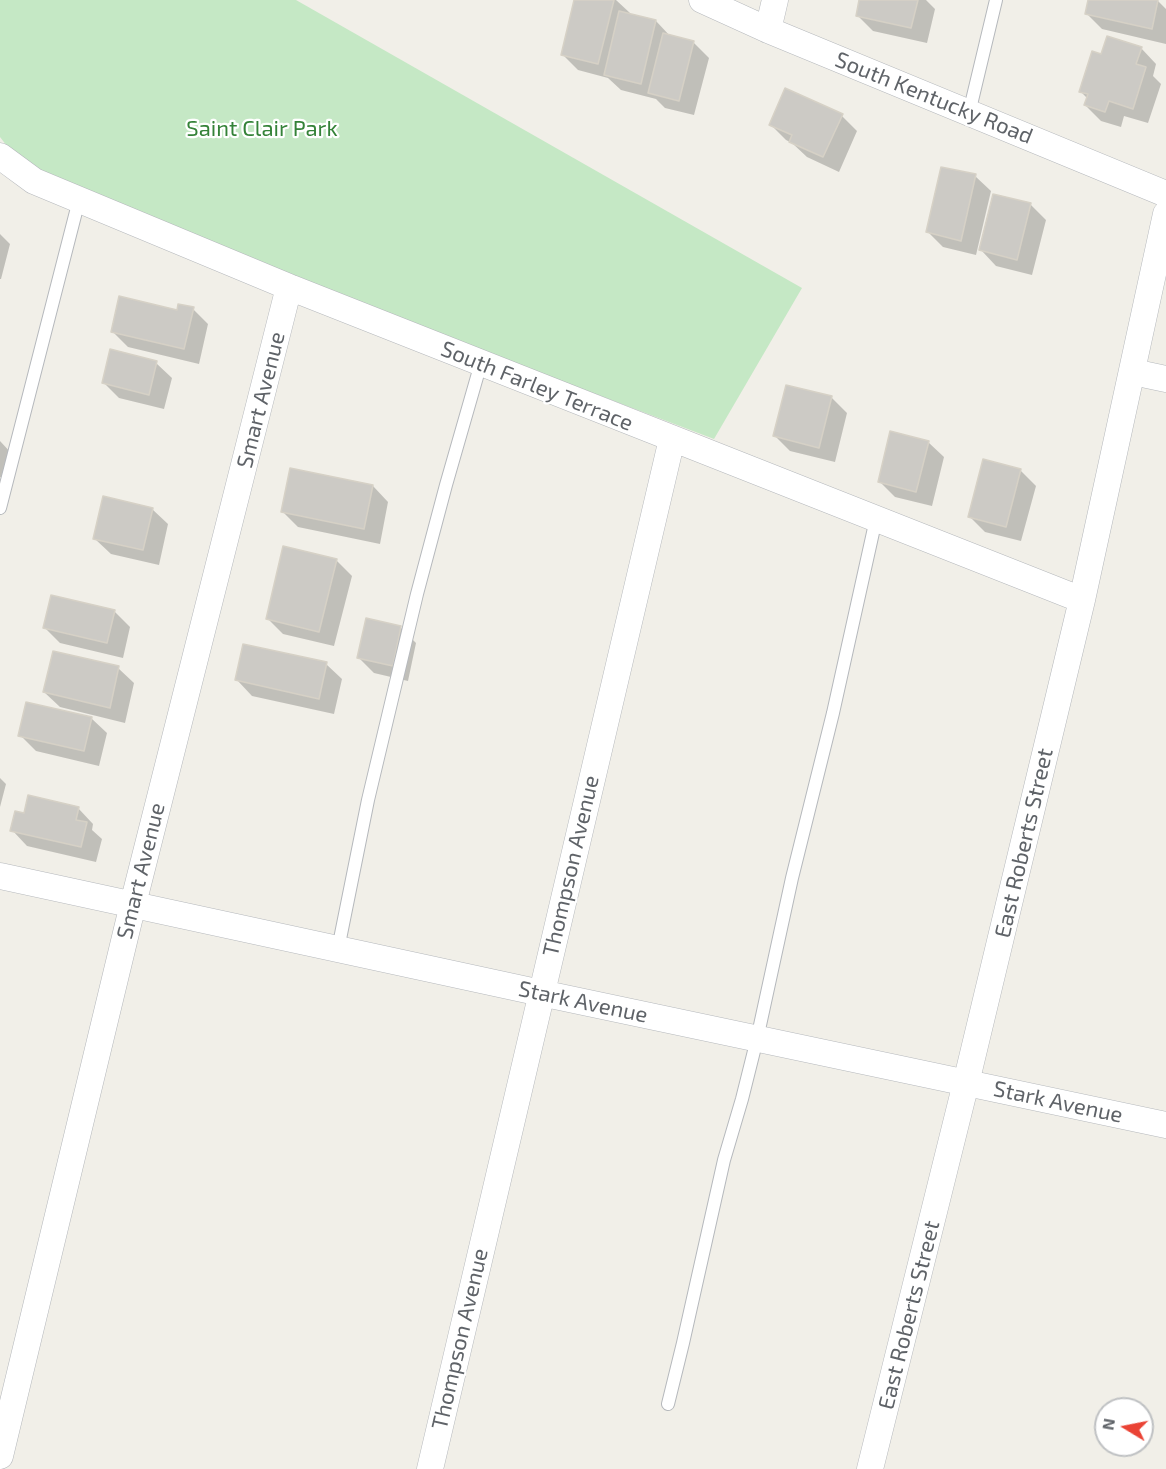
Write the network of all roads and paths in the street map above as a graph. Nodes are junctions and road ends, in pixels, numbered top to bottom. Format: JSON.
{"nodes":[{"id":1,"x":702,"y":0,"type":"edge"},
{"id":2,"x":775,"y":0,"type":"edge"},
{"id":3,"x":996,"y":0,"type":"edge"},
{"id":4,"x":768,"y":30,"type":"junction"},
{"id":5,"x":969,"y":113,"type":"junction"},
{"id":6,"x":0,"y":156,"type":"edge"},
{"id":7,"x":1166,"y":194,"type":"edge"},
{"id":8,"x":79,"y":200,"type":"junction"},
{"id":9,"x":1166,"y":214,"type":"edge"},
{"id":10,"x":289,"y":287,"type":"junction"},
{"id":11,"x":481,"y":363,"type":"junction"},
{"id":12,"x":1133,"y":372,"type":"junction"},
{"id":13,"x":1166,"y":379,"type":"edge"},
{"id":14,"x":672,"y":439,"type":"junction"},
{"id":15,"x":0,"y":508,"type":"edge"},
{"id":16,"x":876,"y":519,"type":"junction"},
{"id":17,"x":1082,"y":600,"type":"junction"},
{"id":18,"x":0,"y":876,"type":"edge"},
{"id":19,"x":133,"y":904,"type":"junction"},
{"id":20,"x":338,"y":949,"type":"junction"},
{"id":21,"x":541,"y":993,"type":"junction"},
{"id":22,"x":757,"y":1039,"type":"junction"},
{"id":23,"x":966,"y":1083,"type":"junction"},
{"id":24,"x":1166,"y":1125,"type":"edge"},
{"id":25,"x":668,"y":1404,"type":"dead end"},
{"id":26,"x":0,"y":1456,"type":"edge"},
{"id":27,"x":430,"y":1469,"type":"edge"},
{"id":28,"x":870,"y":1469,"type":"edge"}],
"edges":[{"from":1,"to":4,"type":"street","name":"South Kentucky Road"},
{"from":2,"to":4,"type":"street"},
{"from":3,"to":5,"type":"lane"},
{"from":4,"to":5,"type":"street","name":"South Kentucky Road"},
{"from":5,"to":7,"type":"street","name":"South Kentucky Road"},
{"from":6,"to":8,"type":"street","name":"South Farley Terrace"},
{"from":8,"to":10,"type":"street","name":"South Farley Terrace"},
{"from":8,"to":15,"type":"lane"},
{"from":9,"to":12,"type":"street","name":"East Roberts Street"},
{"from":10,"to":11,"type":"street","name":"South Farley Terrace"},
{"from":10,"to":19,"type":"street","name":"Smart Avenue"},
{"from":11,"to":14,"type":"street","name":"South Farley Terrace"},
{"from":11,"to":20,"type":"lane"},
{"from":12,"to":13,"type":"street"},
{"from":12,"to":17,"type":"street","name":"East Roberts Street"},
{"from":14,"to":16,"type":"street","name":"South Farley Terrace"},
{"from":14,"to":21,"type":"street","name":"Thompson Avenue"},
{"from":16,"to":17,"type":"street","name":"South Farley Terrace"},
{"from":16,"to":22,"type":"lane"},
{"from":17,"to":23,"type":"street","name":"East Roberts Street"},
{"from":18,"to":19,"type":"street","name":"Stark Avenue"},
{"from":19,"to":20,"type":"street","name":"Stark Avenue"},
{"from":19,"to":26,"type":"street","name":"Smart Avenue"},
{"from":20,"to":21,"type":"street","name":"Stark Avenue"},
{"from":21,"to":22,"type":"street","name":"Stark Avenue"},
{"from":21,"to":27,"type":"street","name":"Thompson Avenue"},
{"from":22,"to":23,"type":"street","name":"Stark Avenue"},
{"from":22,"to":25,"type":"lane"},
{"from":23,"to":24,"type":"street","name":"Stark Avenue"},
{"from":23,"to":28,"type":"street","name":"East Roberts Street"}]}
